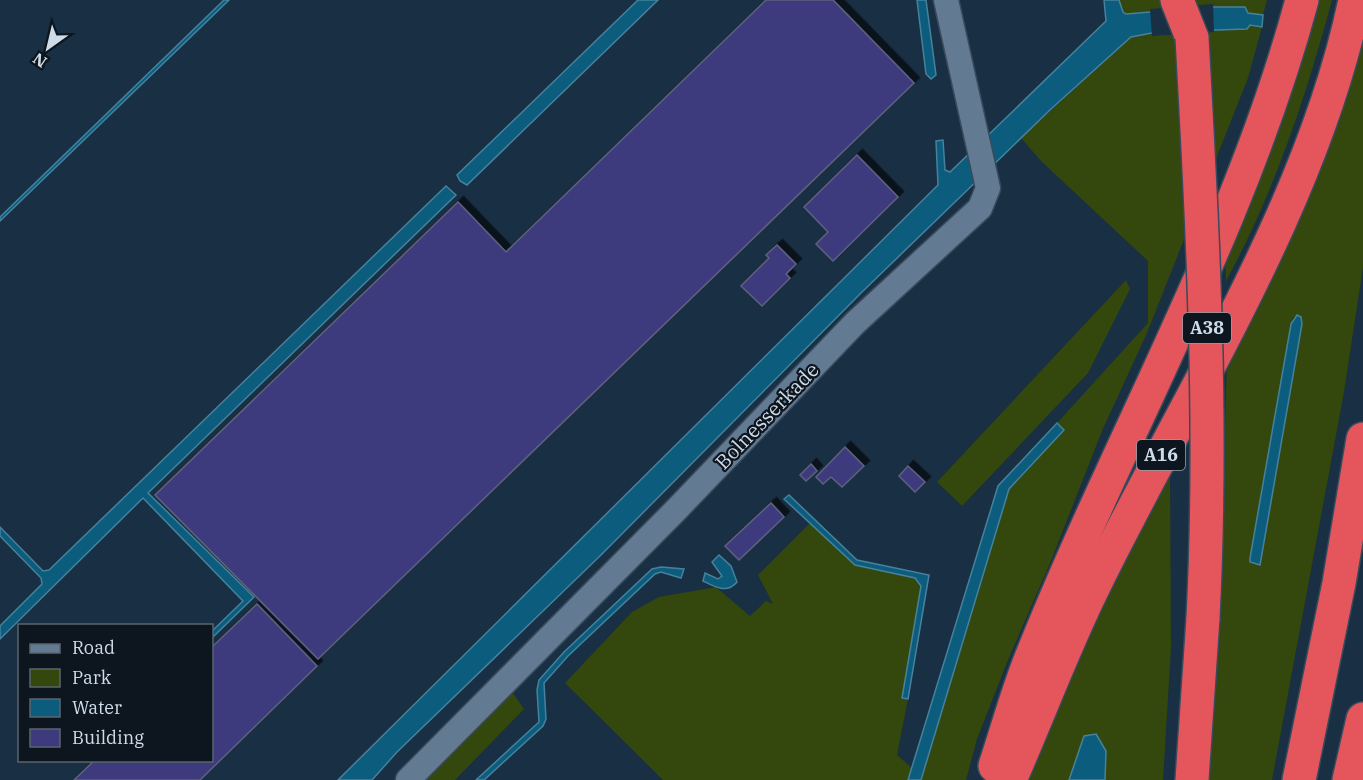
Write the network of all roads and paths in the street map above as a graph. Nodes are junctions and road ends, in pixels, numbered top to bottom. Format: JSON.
{"nodes":[{"id":1,"x":946,"y":0,"type":"edge"},
{"id":2,"x":1177,"y":0,"type":"edge"},
{"id":3,"x":1190,"y":0,"type":"edge"},
{"id":4,"x":1302,"y":0,"type":"edge"},
{"id":5,"x":1355,"y":0,"type":"edge"},
{"id":6,"x":1192,"y":38,"type":"junction"},
{"id":7,"x":1363,"y":439,"type":"edge"},
{"id":8,"x":1363,"y":718,"type":"edge"},
{"id":9,"x":408,"y":780,"type":"edge"},
{"id":10,"x":991,"y":780,"type":"edge"},
{"id":11,"x":1010,"y":780,"type":"edge"},
{"id":12,"x":1192,"y":780,"type":"edge"},
{"id":13,"x":1299,"y":780,"type":"edge"},
{"id":14,"x":1349,"y":780,"type":"edge"}],
"edges":[{"from":1,"to":9,"type":"street","name":"Bolnesserkade"},
{"from":2,"to":6,"type":"highway","number":"A38"},
{"from":3,"to":6,"type":"highway"},
{"from":4,"to":10,"type":"highway","number":"A38"},
{"from":5,"to":11,"type":"highway","number":"A16"},
{"from":6,"to":12,"type":"highway","number":"A38","bridge":true},
{"from":7,"to":13,"type":"highway"},
{"from":8,"to":14,"type":"highway"}]}
